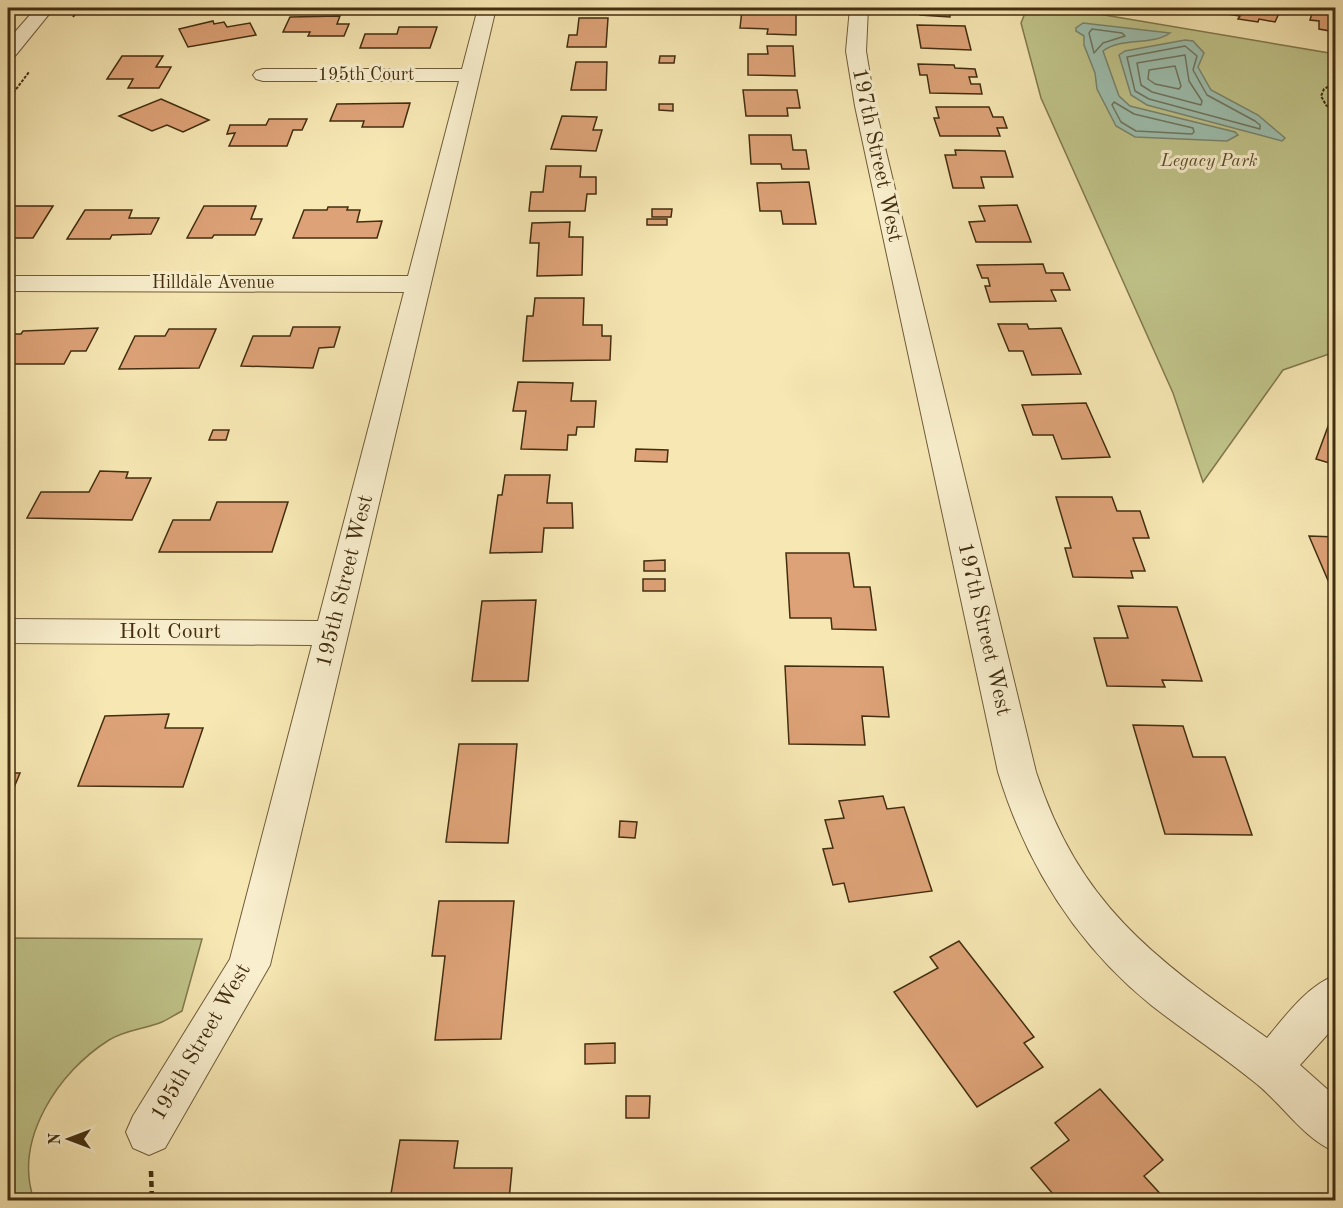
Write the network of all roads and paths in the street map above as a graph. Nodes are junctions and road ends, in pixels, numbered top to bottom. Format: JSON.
{"nodes":[{"id":1,"x":45,"y":8,"type":"edge"},
{"id":2,"x":487,"y":8,"type":"edge"},
{"id":3,"x":859,"y":8,"type":"edge"},
{"id":4,"x":8,"y":52,"type":"edge"},
{"id":5,"x":263,"y":75,"type":"dead end"},
{"id":6,"x":469,"y":75,"type":"junction"},
{"id":7,"x":1335,"y":82,"type":"edge"},
{"id":8,"x":1335,"y":114,"type":"edge"},
{"id":9,"x":8,"y":283,"type":"edge"},
{"id":10,"x":418,"y":284,"type":"junction"},
{"id":11,"x":8,"y":631,"type":"edge"},
{"id":12,"x":332,"y":633,"type":"junction"},
{"id":13,"x":1335,"y":995,"type":"edge"},
{"id":14,"x":1271,"y":1067,"type":"junction"},
{"id":15,"x":1335,"y":1129,"type":"edge"},
{"id":16,"x":149,"y":1132,"type":"dead end"}],
"edges":[{"from":1,"to":4,"type":"street"},
{"from":2,"to":6,"type":"street","name":"195th Street West"},
{"from":3,"to":14,"type":"street","name":"197th Street West"},
{"from":5,"to":6,"type":"street","name":"195th Court"},
{"from":6,"to":10,"type":"street","name":"195th Street West"},
{"from":7,"to":8,"type":"path"},
{"from":9,"to":10,"type":"street","name":"Hilldale Avenue"},
{"from":10,"to":12,"type":"street","name":"195th Street West"},
{"from":11,"to":12,"type":"street","name":"Holt Court"},
{"from":12,"to":16,"type":"street","name":"195th Street West"},
{"from":13,"to":14,"type":"street"},
{"from":14,"to":15,"type":"street","name":"197th Street West"}]}
